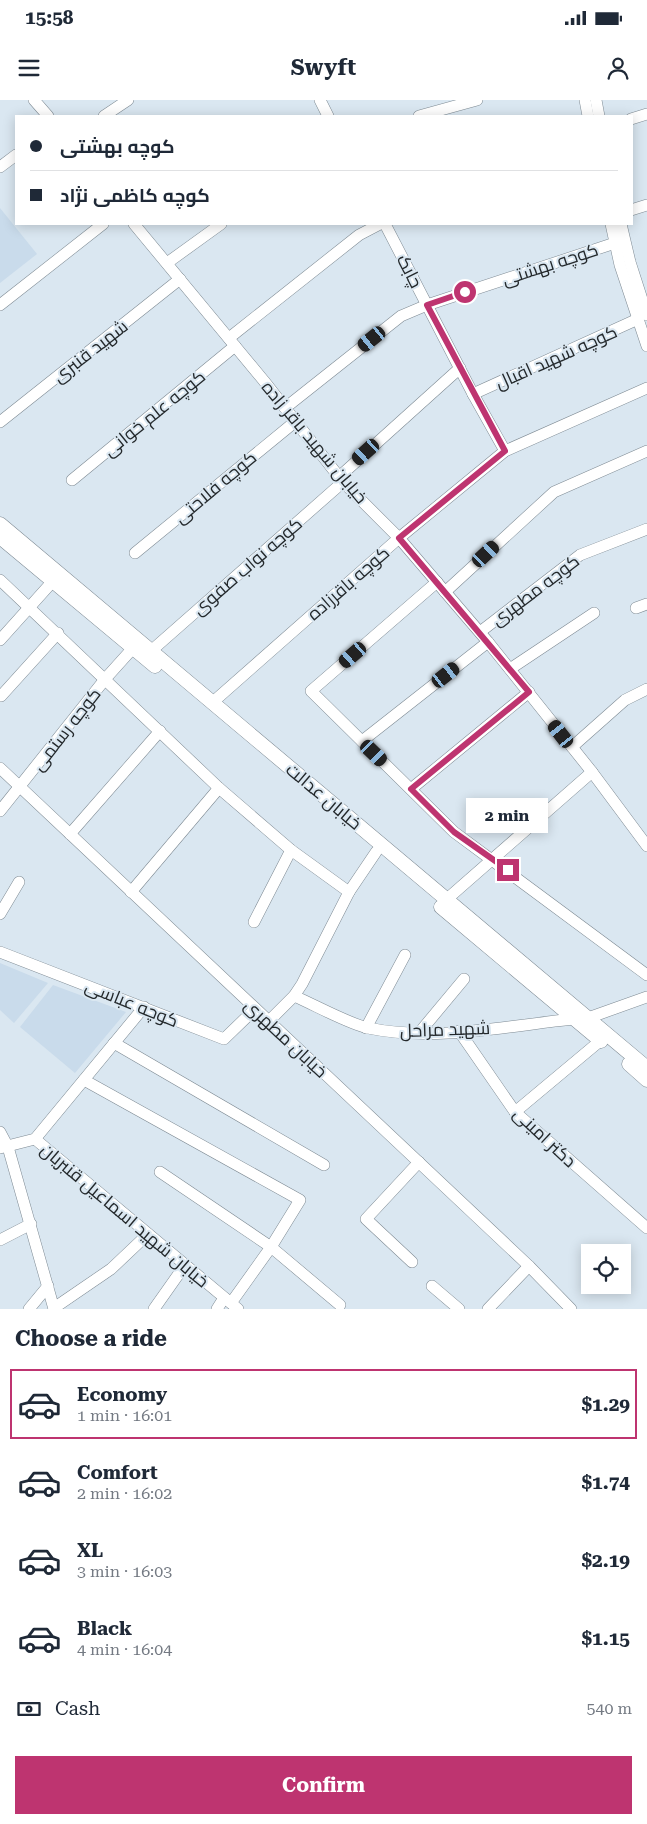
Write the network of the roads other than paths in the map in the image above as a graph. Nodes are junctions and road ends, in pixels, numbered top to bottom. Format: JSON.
{"nodes":[{"id":1,"x":34,"y":100,"type":"edge"},
{"id":2,"x":128,"y":100,"type":"edge"},
{"id":3,"x":320,"y":100,"type":"edge"},
{"id":4,"x":477,"y":100,"type":"edge"},
{"id":5,"x":585,"y":100,"type":"edge"},
{"id":6,"x":596,"y":100,"type":"edge"},
{"id":7,"x":647,"y":114,"type":"edge"},
{"id":8,"x":47,"y":115,"type":"edge"},
{"id":9,"x":106,"y":115,"type":"edge"},
{"id":10,"x":328,"y":115,"type":"edge"},
{"id":11,"x":423,"y":115,"type":"edge"},
{"id":12,"x":588,"y":115,"type":"edge"},
{"id":13,"x":599,"y":115,"type":"edge"},
{"id":14,"x":633,"y":118,"type":"edge"},
{"id":15,"x":15,"y":156,"type":"edge"},
{"id":16,"x":0,"y":168,"type":"edge"},
{"id":17,"x":647,"y":205,"type":"edge"},
{"id":18,"x":633,"y":209,"type":"edge"},
{"id":19,"x":103,"y":225,"type":"edge"},
{"id":20,"x":135,"y":225,"type":"edge"},
{"id":21,"x":220,"y":225,"type":"edge"},
{"id":22,"x":378,"y":225,"type":"edge"},
{"id":23,"x":386,"y":225,"type":"edge"},
{"id":24,"x":611,"y":225,"type":"edge"},
{"id":25,"x":621,"y":225,"type":"edge"},
{"id":26,"x":615,"y":242,"type":"junction"},
{"id":27,"x":167,"y":263,"type":"junction"},
{"id":28,"x":180,"y":279,"type":"junction"},
{"id":29,"x":643,"y":292,"type":"edge"},
{"id":30,"x":0,"y":305,"type":"edge"},
{"id":31,"x":427,"y":305,"type":"junction"},
{"id":32,"x":643,"y":317,"type":"edge"},
{"id":33,"x":232,"y":342,"type":"junction"},
{"id":34,"x":647,"y":346,"type":"edge"},
{"id":35,"x":460,"y":368,"type":"junction"},
{"id":36,"x":647,"y":388,"type":"edge"},
{"id":37,"x":473,"y":394,"type":"junction"},
{"id":38,"x":285,"y":408,"type":"junction"},
{"id":39,"x":296,"y":421,"type":"junction"},
{"id":40,"x":0,"y":422,"type":"edge"},
{"id":41,"x":505,"y":451,"type":"junction"},
{"id":42,"x":647,"y":451,"type":"edge"},
{"id":43,"x":341,"y":479,"type":"junction"},
{"id":44,"x":72,"y":480,"type":"dead end"},
{"id":45,"x":0,"y":524,"type":"edge"},
{"id":46,"x":647,"y":529,"type":"edge"},
{"id":47,"x":0,"y":537,"type":"edge"},
{"id":48,"x":399,"y":538,"type":"junction"},
{"id":49,"x":135,"y":553,"type":"dead end"},
{"id":50,"x":0,"y":580,"type":"edge"},
{"id":51,"x":53,"y":581,"type":"junction"},
{"id":52,"x":437,"y":582,"type":"junction"},
{"id":53,"x":445,"y":592,"type":"junction"},
{"id":54,"x":29,"y":606,"type":"junction"},
{"id":55,"x":594,"y":614,"type":"dead end"},
{"id":56,"x":480,"y":632,"type":"junction"},
{"id":57,"x":58,"y":633,"type":"junction"},
{"id":58,"x":0,"y":640,"type":"edge"},
{"id":59,"x":488,"y":642,"type":"junction"},
{"id":60,"x":133,"y":648,"type":"junction"},
{"id":61,"x":151,"y":651,"type":"junction"},
{"id":62,"x":510,"y":670,"type":"junction"},
{"id":63,"x":106,"y":678,"type":"junction"},
{"id":64,"x":647,"y":689,"type":"edge"},
{"id":65,"x":529,"y":692,"type":"junction"},
{"id":66,"x":1,"y":696,"type":"edge"},
{"id":67,"x":213,"y":702,"type":"junction"},
{"id":68,"x":160,"y":731,"type":"junction"},
{"id":69,"x":362,"y":741,"type":"junction"},
{"id":70,"x":572,"y":747,"type":"junction"},
{"id":71,"x":0,"y":768,"type":"edge"},
{"id":72,"x":592,"y":772,"type":"junction"},
{"id":73,"x":20,"y":787,"type":"junction"},
{"id":74,"x":220,"y":788,"type":"junction"},
{"id":75,"x":411,"y":789,"type":"junction"},
{"id":76,"x":0,"y":811,"type":"edge"},
{"id":77,"x":647,"y":825,"type":"edge"},
{"id":78,"x":637,"y":833,"type":"junction"},
{"id":79,"x":70,"y":834,"type":"junction"},
{"id":80,"x":647,"y":846,"type":"edge"},
{"id":81,"x":291,"y":850,"type":"junction"},
{"id":82,"x":376,"y":852,"type":"junction"},
{"id":83,"x":492,"y":858,"type":"junction"},
{"id":84,"x":19,"y":882,"type":"dead end"},
{"id":85,"x":131,"y":892,"type":"junction"},
{"id":86,"x":349,"y":892,"type":"junction"},
{"id":87,"x":447,"y":900,"type":"junction"},
{"id":88,"x":0,"y":914,"type":"edge"},
{"id":89,"x":254,"y":922,"type":"dead end"},
{"id":90,"x":0,"y":952,"type":"edge"},
{"id":91,"x":405,"y":955,"type":"dead end"},
{"id":92,"x":647,"y":975,"type":"edge"},
{"id":93,"x":464,"y":979,"type":"dead end"},
{"id":94,"x":294,"y":996,"type":"junction"},
{"id":95,"x":647,"y":997,"type":"edge"},
{"id":96,"x":144,"y":1008,"type":"junction"},
{"id":97,"x":256,"y":1009,"type":"junction"},
{"id":98,"x":588,"y":1018,"type":"junction"},
{"id":99,"x":268,"y":1020,"type":"junction"},
{"id":100,"x":573,"y":1020,"type":"junction"},
{"id":101,"x":366,"y":1028,"type":"junction"},
{"id":102,"x":459,"y":1031,"type":"junction"},
{"id":103,"x":420,"y":1033,"type":"junction"},
{"id":104,"x":600,"y":1040,"type":"junction"},
{"id":105,"x":114,"y":1043,"type":"junction"},
{"id":106,"x":647,"y":1068,"type":"edge"},
{"id":107,"x":84,"y":1080,"type":"junction"},
{"id":108,"x":647,"y":1080,"type":"edge"},
{"id":109,"x":515,"y":1112,"type":"junction"},
{"id":110,"x":0,"y":1132,"type":"edge"},
{"id":111,"x":35,"y":1139,"type":"junction"},
{"id":112,"x":4,"y":1147,"type":"edge"},
{"id":113,"x":419,"y":1162,"type":"junction"},
{"id":114,"x":324,"y":1165,"type":"dead end"},
{"id":115,"x":160,"y":1172,"type":"dead end"},
{"id":116,"x":31,"y":1224,"type":"junction"},
{"id":117,"x":647,"y":1228,"type":"edge"},
{"id":118,"x":148,"y":1234,"type":"junction"},
{"id":119,"x":0,"y":1240,"type":"edge"},
{"id":120,"x":271,"y":1247,"type":"junction"},
{"id":121,"x":412,"y":1262,"type":"dead end"},
{"id":122,"x":185,"y":1266,"type":"junction"},
{"id":123,"x":529,"y":1266,"type":"junction"},
{"id":124,"x":48,"y":1286,"type":"junction"},
{"id":125,"x":432,"y":1286,"type":"dead end"},
{"id":126,"x":231,"y":1303,"type":"edge"},
{"id":127,"x":340,"y":1305,"type":"dead end"},
{"id":128,"x":29,"y":1309,"type":"edge"},
{"id":129,"x":54,"y":1309,"type":"edge"},
{"id":130,"x":154,"y":1309,"type":"edge"},
{"id":131,"x":217,"y":1309,"type":"edge"},
{"id":132,"x":459,"y":1309,"type":"edge"},
{"id":133,"x":488,"y":1309,"type":"edge"},
{"id":134,"x":571,"y":1309,"type":"edge"}],
"edges":[{"from":1,"to":8,"type":"street"},
{"from":2,"to":9,"type":"street"},
{"from":3,"to":10,"type":"street"},
{"from":4,"to":11,"type":"street"},
{"from":5,"to":12,"type":"street"},
{"from":6,"to":13,"type":"street"},
{"from":7,"to":14,"type":"street"},
{"from":15,"to":16,"type":"street"},
{"from":17,"to":18,"type":"street"},
{"from":19,"to":30,"type":"street"},
{"from":20,"to":27,"type":"street","name":"خیابان شهید باقر زاده"},
{"from":21,"to":27,"type":"street"},
{"from":22,"to":33,"type":"street","name":"کوچه علم خوانی"},
{"from":23,"to":31,"type":"street","name":"چابک"},
{"from":24,"to":26,"type":"street"},
{"from":25,"to":29,"type":"street"},
{"from":26,"to":31,"type":"street","name":"کوچه بهشتی"},
{"from":26,"to":32,"type":"street"},
{"from":27,"to":28,"type":"street","name":"خیابان شهید باقر زاده"},
{"from":28,"to":33,"type":"street","name":"خیابان شهید باقر زاده"},
{"from":28,"to":40,"type":"street","name":"شهید قنبری"},
{"from":29,"to":32,"type":"street"},
{"from":31,"to":35,"type":"street","name":"چابک"},
{"from":31,"to":38,"type":"street","name":"کوچه بهشتی"},
{"from":32,"to":34,"type":"street"},
{"from":32,"to":37,"type":"street","name":"کوچه شهید اقبال"},
{"from":33,"to":38,"type":"street","name":"خیابان شهید باقر زاده"},
{"from":33,"to":44,"type":"street","name":"کوچه علم خوانی"},
{"from":35,"to":37,"type":"street","name":"چابک"},
{"from":35,"to":43,"type":"street","name":"کوچه نواب صفوی"},
{"from":36,"to":41,"type":"street","name":"کوچه باقرزاده"},
{"from":37,"to":41,"type":"street","name":"چابک"},
{"from":38,"to":39,"type":"street","name":"خیابان شهید باقر زاده"},
{"from":39,"to":43,"type":"street","name":"خیابان شهید باقر زاده"},
{"from":39,"to":49,"type":"street","name":"کوچه فلاحتی"},
{"from":41,"to":48,"type":"street","name":"کوچه باقرزاده"},
{"from":42,"to":53,"type":"street"},
{"from":43,"to":48,"type":"street","name":"خیابان شهید باقر زاده"},
{"from":43,"to":61,"type":"street","name":"کوچه نواب صفوی"},
{"from":45,"to":61,"type":"main road","name":"خیابان عدالت"},
{"from":46,"to":56,"type":"street","name":"کوچه مطهری"},
{"from":47,"to":51,"type":"main road","name":"خیابان عدالت"},
{"from":48,"to":52,"type":"street","name":"خیابان شهید باقر زاده"},
{"from":48,"to":67,"type":"street","name":"کوچه باقرزاده"},
{"from":50,"to":54,"type":"street"},
{"from":51,"to":54,"type":"street"},
{"from":51,"to":60,"type":"main road","name":"خیابان عدالت"},
{"from":52,"to":53,"type":"street","name":"خیابان شهید باقر زاده"},
{"from":52,"to":69,"type":"street"},
{"from":53,"to":56,"type":"street","name":"خیابان شهید باقر زاده"},
{"from":54,"to":57,"type":"street"},
{"from":54,"to":58,"type":"street"},
{"from":55,"to":62,"type":"street"},
{"from":56,"to":59,"type":"street","name":"خیابان شهید باقر زاده"},
{"from":57,"to":63,"type":"street"},
{"from":57,"to":66,"type":"street"},
{"from":59,"to":62,"type":"street","name":"خیابان شهید باقر زاده"},
{"from":59,"to":69,"type":"street"},
{"from":60,"to":63,"type":"street","name":"کوچه رستمی"},
{"from":60,"to":82,"type":"main road","name":"خیابان عدالت"},
{"from":61,"to":67,"type":"main road","name":"خیابان عدالت"},
{"from":62,"to":65,"type":"street","name":"خیابان شهید باقر زاده"},
{"from":63,"to":68,"type":"street"},
{"from":63,"to":73,"type":"street","name":"کوچه رستمی"},
{"from":64,"to":70,"type":"street"},
{"from":65,"to":70,"type":"street","name":"خیابان شهید باقر زاده"},
{"from":65,"to":75,"type":"street"},
{"from":67,"to":87,"type":"main road","name":"خیابان عدالت"},
{"from":68,"to":74,"type":"street"},
{"from":68,"to":79,"type":"street"},
{"from":69,"to":75,"type":"street"},
{"from":70,"to":72,"type":"street","name":"خیابان شهید باقر زاده"},
{"from":71,"to":73,"type":"street","name":"خیابان مطهری"},
{"from":72,"to":78,"type":"street","name":"خیابان شهید باقر زاده"},
{"from":72,"to":83,"type":"street"},
{"from":73,"to":76,"type":"street","name":"کوچه رستمی"},
{"from":73,"to":79,"type":"street","name":"خیابان مطهری"},
{"from":74,"to":81,"type":"street"},
{"from":74,"to":85,"type":"street"},
{"from":75,"to":83,"type":"street"},
{"from":77,"to":78,"type":"street"},
{"from":78,"to":80,"type":"street","name":"خیابان شهید باقر زاده"},
{"from":79,"to":85,"type":"street","name":"خیابان مطهری"},
{"from":81,"to":86,"type":"street"},
{"from":81,"to":89,"type":"street"},
{"from":82,"to":86,"type":"street"},
{"from":82,"to":100,"type":"main road","name":"خیابان عدالت"},
{"from":83,"to":87,"type":"street"},
{"from":83,"to":92,"type":"street"},
{"from":84,"to":88,"type":"street"},
{"from":85,"to":97,"type":"street","name":"خیابان مطهری"},
{"from":86,"to":94,"type":"street"},
{"from":87,"to":98,"type":"main road","name":"خیابان عدالت"},
{"from":90,"to":96,"type":"street","name":"کوچه عباسی"},
{"from":91,"to":101,"type":"street"},
{"from":93,"to":103,"type":"street"},
{"from":94,"to":99,"type":"street"},
{"from":94,"to":101,"type":"street","name":"شهید مراحل"},
{"from":95,"to":98,"type":"street"},
{"from":96,"to":97,"type":"street","name":"کوچه عباسی"},
{"from":96,"to":105,"type":"street"},
{"from":97,"to":99,"type":"street","name":"خیابان مطهری"},
{"from":98,"to":106,"type":"main road","name":"خیابان عدالت"},
{"from":99,"to":113,"type":"street","name":"خیابان مطهری"},
{"from":100,"to":102,"type":"street","name":"شهید مراحل"},
{"from":100,"to":104,"type":"main road","name":"خیابان عدالت"},
{"from":101,"to":103,"type":"street","name":"شهید مراحل"},
{"from":102,"to":103,"type":"street","name":"شهید مراحل"},
{"from":102,"to":109,"type":"street","name":"دکتر امینی"},
{"from":104,"to":108,"type":"main road","name":"خیابان عدالت"},
{"from":104,"to":109,"type":"street"},
{"from":105,"to":107,"type":"street"},
{"from":105,"to":114,"type":"street"},
{"from":107,"to":111,"type":"street"},
{"from":107,"to":120,"type":"street"},
{"from":109,"to":117,"type":"street","name":"دکتر امینی"},
{"from":110,"to":112,"type":"street"},
{"from":111,"to":112,"type":"street"},
{"from":111,"to":118,"type":"street","name":"خیابان شهید اسماعیل قنبریان"},
{"from":112,"to":116,"type":"street"},
{"from":113,"to":121,"type":"street"},
{"from":113,"to":123,"type":"street","name":"خیابان مطهری"},
{"from":115,"to":120,"type":"street"},
{"from":116,"to":119,"type":"street"},
{"from":116,"to":124,"type":"street"},
{"from":118,"to":122,"type":"street","name":"خیابان شهید اسماعیل قنبریان"},
{"from":118,"to":129,"type":"street"},
{"from":120,"to":126,"type":"street"},
{"from":120,"to":127,"type":"street"},
{"from":122,"to":126,"type":"street","name":"خیابان شهید اسماعیل قنبریان"},
{"from":122,"to":130,"type":"street"},
{"from":123,"to":133,"type":"street"},
{"from":123,"to":134,"type":"street","name":"خیابان مطهری"},
{"from":124,"to":128,"type":"street"},
{"from":124,"to":129,"type":"street"},
{"from":125,"to":132,"type":"street"},
{"from":126,"to":131,"type":"street"}]}
